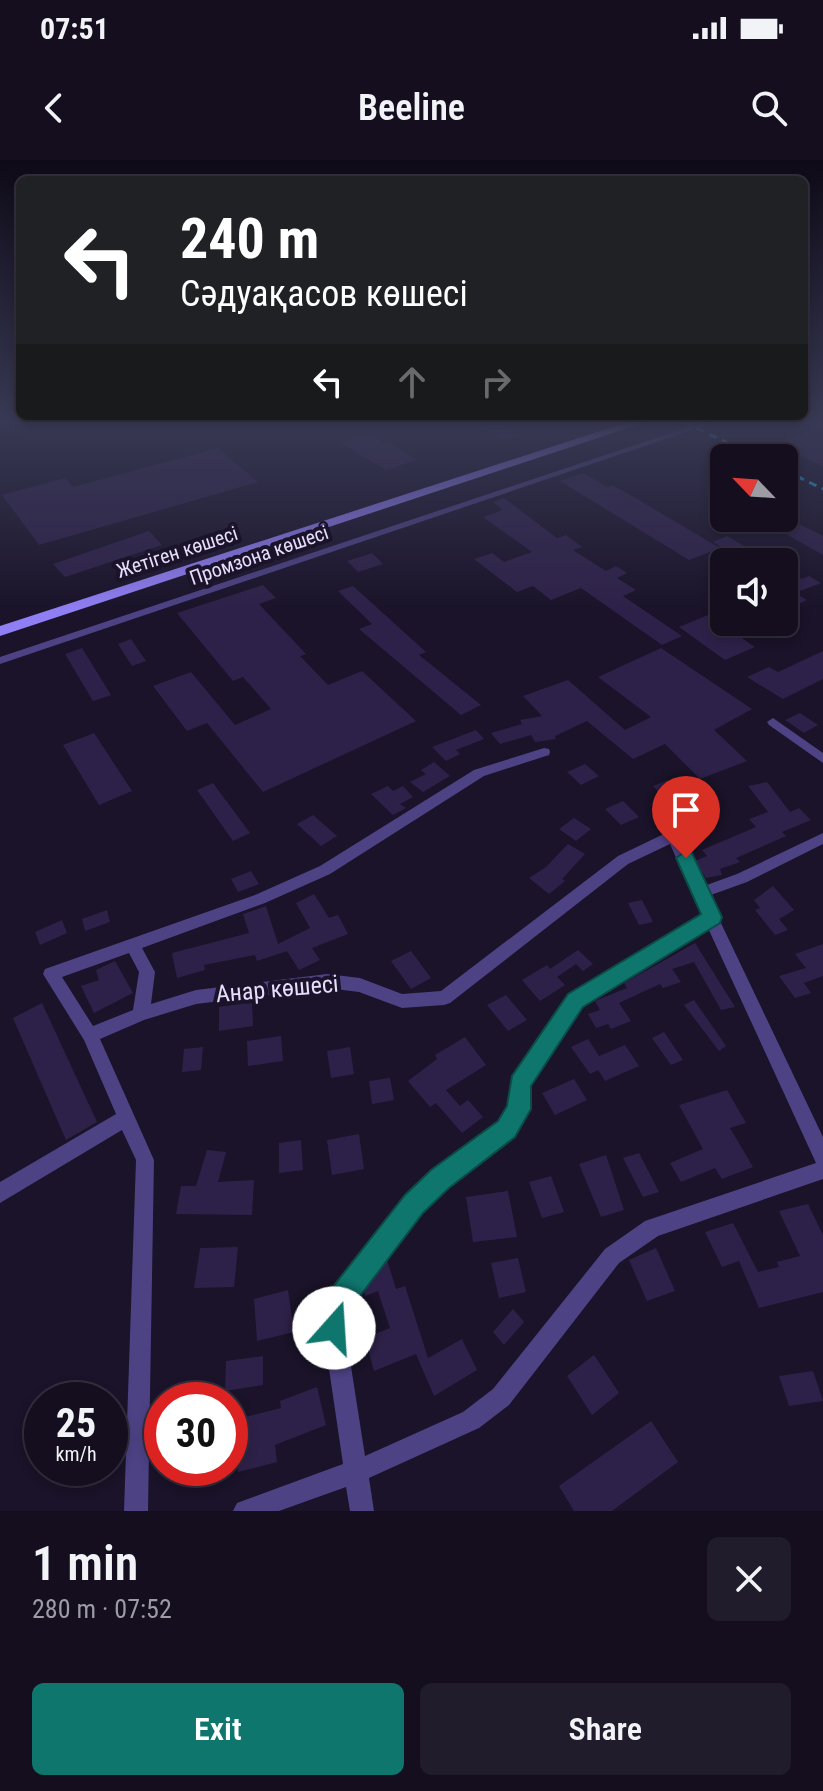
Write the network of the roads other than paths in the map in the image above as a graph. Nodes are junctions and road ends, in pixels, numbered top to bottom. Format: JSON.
{"nodes":[{"id":1,"x":447,"y":485,"type":"edge"},
{"id":2,"x":524,"y":485,"type":"edge"},
{"id":3,"x":0,"y":631,"type":"edge"},
{"id":4,"x":0,"y":661,"type":"edge"},
{"id":5,"x":773,"y":722,"type":"dead end"},
{"id":6,"x":544,"y":752,"type":"dead end"},
{"id":7,"x":823,"y":759,"type":"edge"},
{"id":8,"x":823,"y":838,"type":"edge"},
{"id":9,"x":700,"y":893,"type":"junction"},
{"id":10,"x":713,"y":917,"type":"junction"},
{"id":11,"x":133,"y":945,"type":"junction"},
{"id":12,"x":141,"y":1014,"type":"junction"},
{"id":13,"x":90,"y":1035,"type":"junction"},
{"id":14,"x":127,"y":1117,"type":"junction"},
{"id":15,"x":823,"y":1158,"type":"edge"},
{"id":16,"x":823,"y":1170,"type":"edge"},
{"id":17,"x":0,"y":1193,"type":"edge"},
{"id":18,"x":355,"y":1472,"type":"junction"},
{"id":19,"x":136,"y":1511,"type":"edge"},
{"id":20,"x":245,"y":1511,"type":"edge"},
{"id":21,"x":362,"y":1511,"type":"edge"}],
"edges":[{"from":1,"to":3,"type":"street","name":"Жетіген көшесі"},
{"from":2,"to":4,"type":"street","name":"Промзона көшесі"},
{"from":5,"to":7,"type":"street"},
{"from":6,"to":11,"type":"street"},
{"from":8,"to":9,"type":"street"},
{"from":9,"to":10,"type":"street"},
{"from":9,"to":12,"type":"street","name":"Анар көшесі"},
{"from":10,"to":15,"type":"street"},
{"from":10,"to":18,"type":"street"},
{"from":11,"to":12,"type":"street"},
{"from":11,"to":13,"type":"street"},
{"from":12,"to":13,"type":"street","name":"Анар көшесі"},
{"from":13,"to":14,"type":"street"},
{"from":14,"to":17,"type":"street"},
{"from":14,"to":19,"type":"street"},
{"from":16,"to":18,"type":"street"},
{"from":18,"to":20,"type":"street"},
{"from":18,"to":21,"type":"street"}]}
